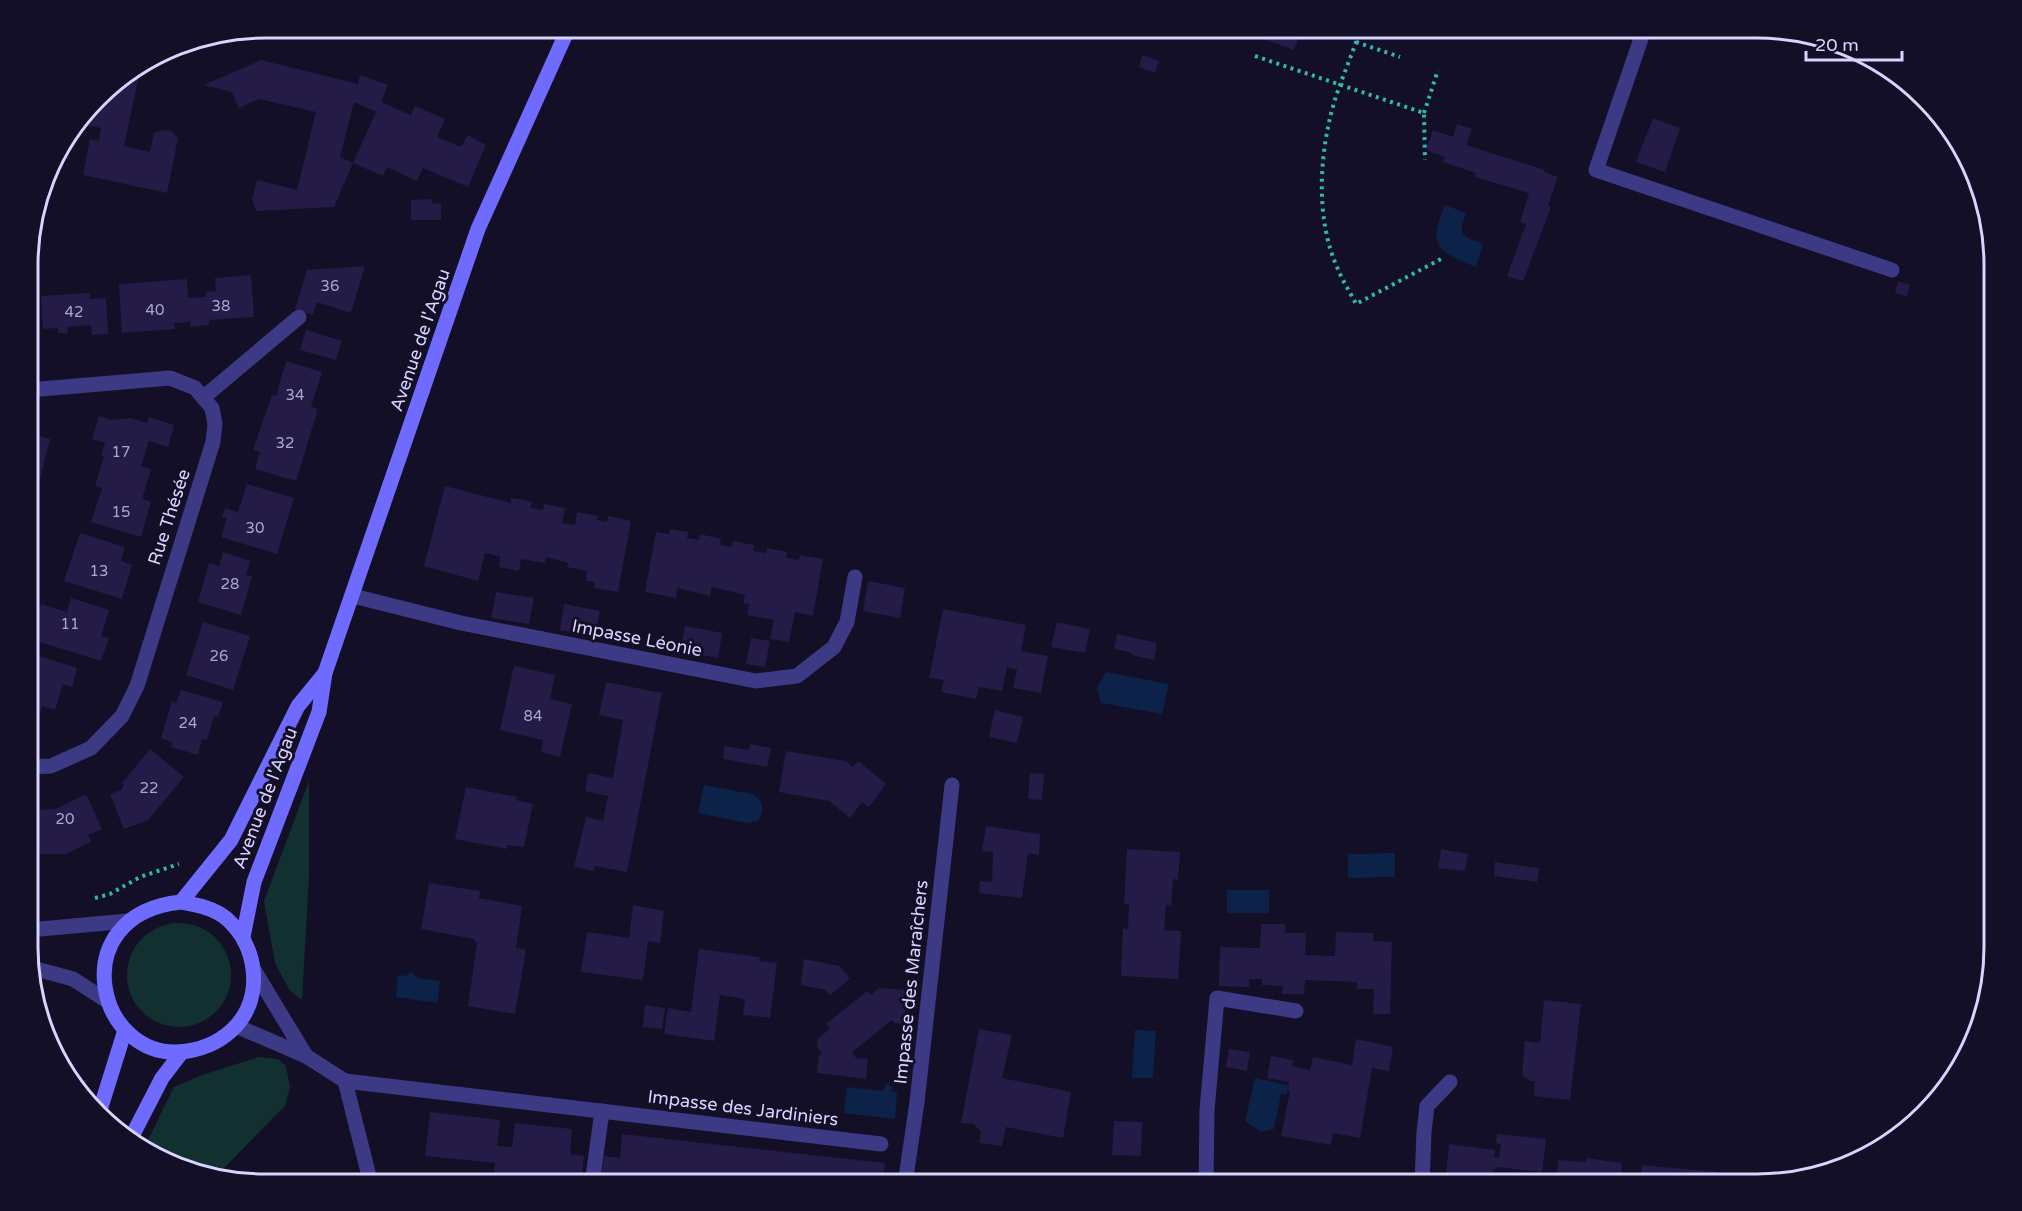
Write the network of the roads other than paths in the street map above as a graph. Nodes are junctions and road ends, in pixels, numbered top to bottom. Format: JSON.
{"nodes":[{"id":1,"x":564,"y":38,"type":"edge"},
{"id":2,"x":1641,"y":38,"type":"edge"},
{"id":3,"x":1892,"y":270,"type":"dead end"},
{"id":4,"x":299,"y":318,"type":"dead end"},
{"id":5,"x":38,"y":389,"type":"edge"},
{"id":6,"x":204,"y":397,"type":"junction"},
{"id":7,"x":855,"y":577,"type":"dead end"},
{"id":8,"x":353,"y":596,"type":"junction"},
{"id":9,"x":325,"y":673,"type":"junction"},
{"id":10,"x":38,"y":767,"type":"edge"},
{"id":11,"x":952,"y":784,"type":"dead end"},
{"id":12,"x":181,"y":902,"type":"junction"},
{"id":13,"x":128,"y":921,"type":"junction"},
{"id":14,"x":38,"y":929,"type":"edge"},
{"id":15,"x":243,"y":937,"type":"junction"},
{"id":16,"x":39,"y":970,"type":"edge"},
{"id":17,"x":254,"y":970,"type":"junction"},
{"id":18,"x":107,"y":1001,"type":"junction"},
{"id":19,"x":1296,"y":1011,"type":"dead end"},
{"id":20,"x":236,"y":1026,"type":"junction"},
{"id":21,"x":125,"y":1030,"type":"junction"},
{"id":22,"x":182,"y":1052,"type":"junction"},
{"id":23,"x":306,"y":1056,"type":"junction"},
{"id":24,"x":345,"y":1081,"type":"junction"},
{"id":25,"x":1450,"y":1082,"type":"dead end"},
{"id":26,"x":102,"y":1104,"type":"edge"},
{"id":27,"x":602,"y":1111,"type":"junction"},
{"id":28,"x":134,"y":1132,"type":"edge"},
{"id":29,"x":881,"y":1144,"type":"dead end"},
{"id":30,"x":368,"y":1174,"type":"edge"},
{"id":31,"x":593,"y":1174,"type":"edge"},
{"id":32,"x":906,"y":1174,"type":"edge"},
{"id":33,"x":1206,"y":1174,"type":"edge"},
{"id":34,"x":1422,"y":1174,"type":"edge"}],
"edges":[{"from":1,"to":8,"type":"street","name":"Avenue de l'Agau"},
{"from":2,"to":3,"type":"street"},
{"from":4,"to":6,"type":"street"},
{"from":5,"to":6,"type":"street"},
{"from":6,"to":10,"type":"street","name":"Rue Thésée"},
{"from":7,"to":8,"type":"street","name":"Impasse Léonie"},
{"from":8,"to":9,"type":"street","name":"Avenue de l'Agau"},
{"from":9,"to":12,"type":"street","name":"Avenue de l'Agau"},
{"from":9,"to":15,"type":"street","name":"Avenue de l'Agau"},
{"from":11,"to":32,"type":"street","name":"Impasse des Maraîchers"},
{"from":12,"to":13,"type":"street"},
{"from":12,"to":15,"type":"street"},
{"from":13,"to":14,"type":"street"},
{"from":13,"to":18,"type":"street"},
{"from":15,"to":17,"type":"street"},
{"from":16,"to":18,"type":"street"},
{"from":17,"to":20,"type":"street"},
{"from":17,"to":23,"type":"street"},
{"from":18,"to":21,"type":"street"},
{"from":19,"to":33,"type":"street"},
{"from":20,"to":22,"type":"street"},
{"from":20,"to":23,"type":"street"},
{"from":21,"to":22,"type":"street"},
{"from":21,"to":26,"type":"street"},
{"from":22,"to":28,"type":"street"},
{"from":23,"to":24,"type":"street"},
{"from":24,"to":27,"type":"street","name":"Impasse des Jardiniers"},
{"from":24,"to":30,"type":"street"},
{"from":25,"to":34,"type":"street"},
{"from":27,"to":29,"type":"street","name":"Impasse des Jardiniers"},
{"from":27,"to":31,"type":"street"}]}
